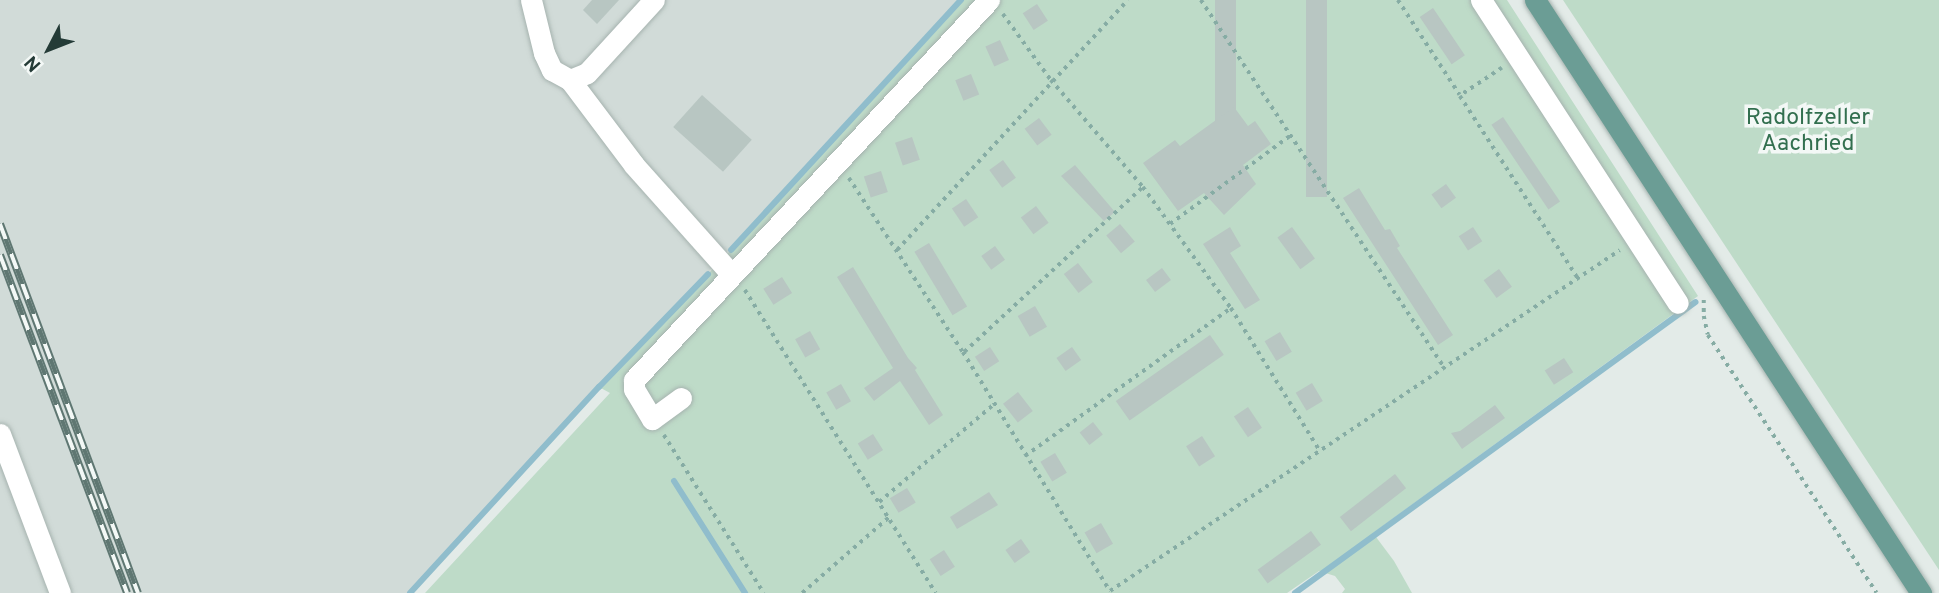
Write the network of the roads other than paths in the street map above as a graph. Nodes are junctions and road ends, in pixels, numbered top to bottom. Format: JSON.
{"nodes":[{"id":1,"x":531,"y":0,"type":"edge"},
{"id":2,"x":654,"y":0,"type":"edge"},
{"id":3,"x":989,"y":0,"type":"edge"},
{"id":4,"x":1481,"y":0,"type":"edge"},
{"id":5,"x":1535,"y":0,"type":"edge"},
{"id":6,"x":570,"y":80,"type":"junction"},
{"id":7,"x":732,"y":275,"type":"junction"},
{"id":8,"x":1678,"y":303,"type":"dead end"},
{"id":9,"x":681,"y":398,"type":"dead end"},
{"id":10,"x":0,"y":434,"type":"edge"},
{"id":11,"x":60,"y":593,"type":"edge"},
{"id":12,"x":1921,"y":593,"type":"edge"}],
"edges":[{"from":1,"to":6,"type":"street"},
{"from":2,"to":6,"type":"street"},
{"from":3,"to":7,"type":"street"},
{"from":4,"to":8,"type":"street"},
{"from":5,"to":12,"type":"main road"},
{"from":6,"to":7,"type":"street"},
{"from":7,"to":9,"type":"street"},
{"from":10,"to":11,"type":"street"}]}
